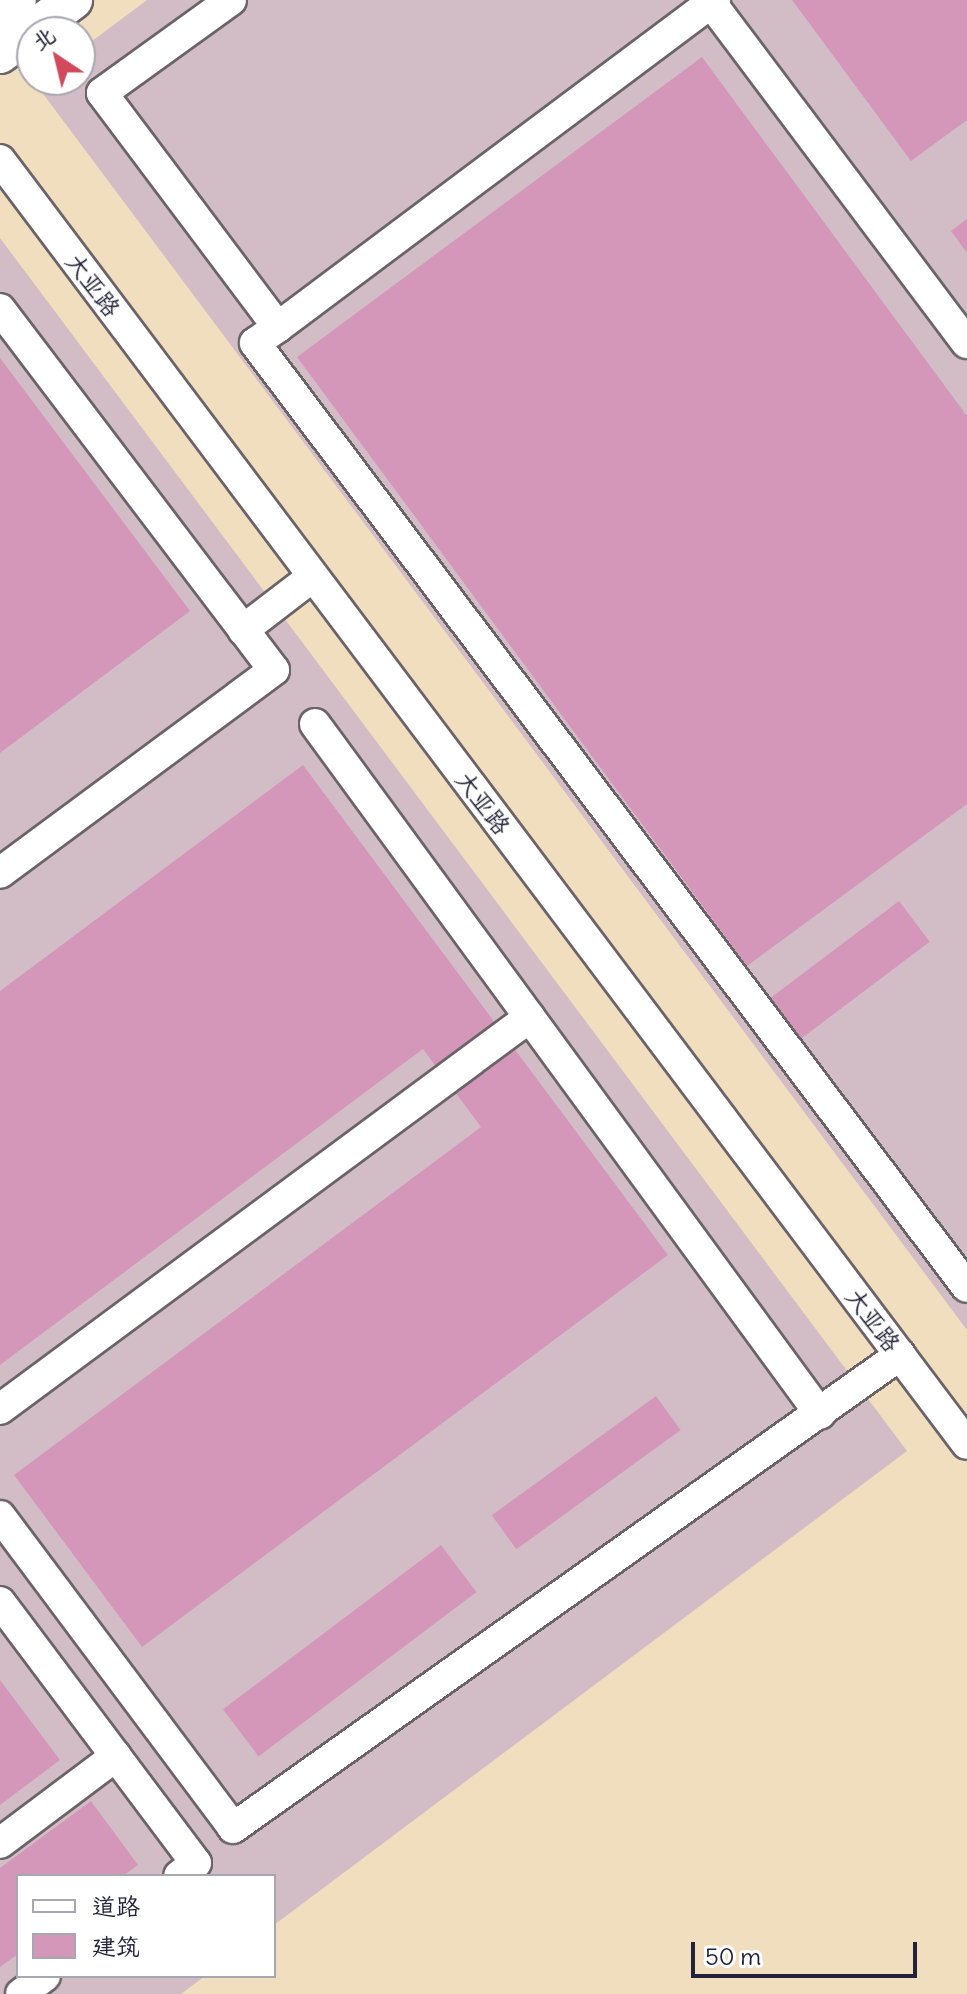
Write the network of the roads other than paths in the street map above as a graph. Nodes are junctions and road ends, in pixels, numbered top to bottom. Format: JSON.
{"nodes":[{"id":1,"x":17,"y":0,"type":"edge"},
{"id":2,"x":73,"y":0,"type":"edge"},
{"id":3,"x":231,"y":0,"type":"edge"},
{"id":4,"x":712,"y":1,"type":"edge"},
{"id":5,"x":0,"y":13,"type":"edge"},
{"id":6,"x":0,"y":54,"type":"edge"},
{"id":7,"x":0,"y":160,"type":"edge"},
{"id":8,"x":0,"y":309,"type":"edge"},
{"id":9,"x":278,"y":327,"type":"junction"},
{"id":10,"x":967,"y":343,"type":"edge"},
{"id":11,"x":312,"y":577,"type":"junction"},
{"id":12,"x":243,"y":630,"type":"junction"},
{"id":13,"x":315,"y":724,"type":"dead end"},
{"id":14,"x":0,"y":873,"type":"edge"},
{"id":15,"x":530,"y":1017,"type":"junction"},
{"id":16,"x":967,"y":1287,"type":"edge"},
{"id":17,"x":900,"y":1355,"type":"junction"},
{"id":18,"x":0,"y":1409,"type":"edge"},
{"id":19,"x":820,"y":1414,"type":"junction"},
{"id":20,"x":967,"y":1444,"type":"edge"},
{"id":21,"x":0,"y":1516,"type":"edge"},
{"id":22,"x":0,"y":1602,"type":"edge"},
{"id":23,"x":116,"y":1756,"type":"junction"},
{"id":24,"x":0,"y":1843,"type":"edge"},
{"id":25,"x":182,"y":1874,"type":"edge"},
{"id":26,"x":42,"y":1978,"type":"edge"},
{"id":27,"x":21,"y":1994,"type":"edge"}],
"edges":[{"from":1,"to":5,"type":"main road"},
{"from":2,"to":6,"type":"main road"},
{"from":3,"to":9,"type":"street"},
{"from":4,"to":9,"type":"street"},
{"from":4,"to":10,"type":"street"},
{"from":7,"to":11,"type":"street","name":"大亚路"},
{"from":8,"to":12,"type":"street"},
{"from":9,"to":16,"type":"street"},
{"from":11,"to":12,"type":"street"},
{"from":11,"to":17,"type":"street","name":"大亚路"},
{"from":12,"to":14,"type":"street"},
{"from":13,"to":15,"type":"street"},
{"from":15,"to":18,"type":"street"},
{"from":15,"to":19,"type":"street"},
{"from":17,"to":19,"type":"street"},
{"from":17,"to":20,"type":"street","name":"大亚路"},
{"from":19,"to":21,"type":"street"},
{"from":22,"to":23,"type":"street"},
{"from":23,"to":24,"type":"street"},
{"from":23,"to":25,"type":"street"},
{"from":26,"to":27,"type":"street"}]}
